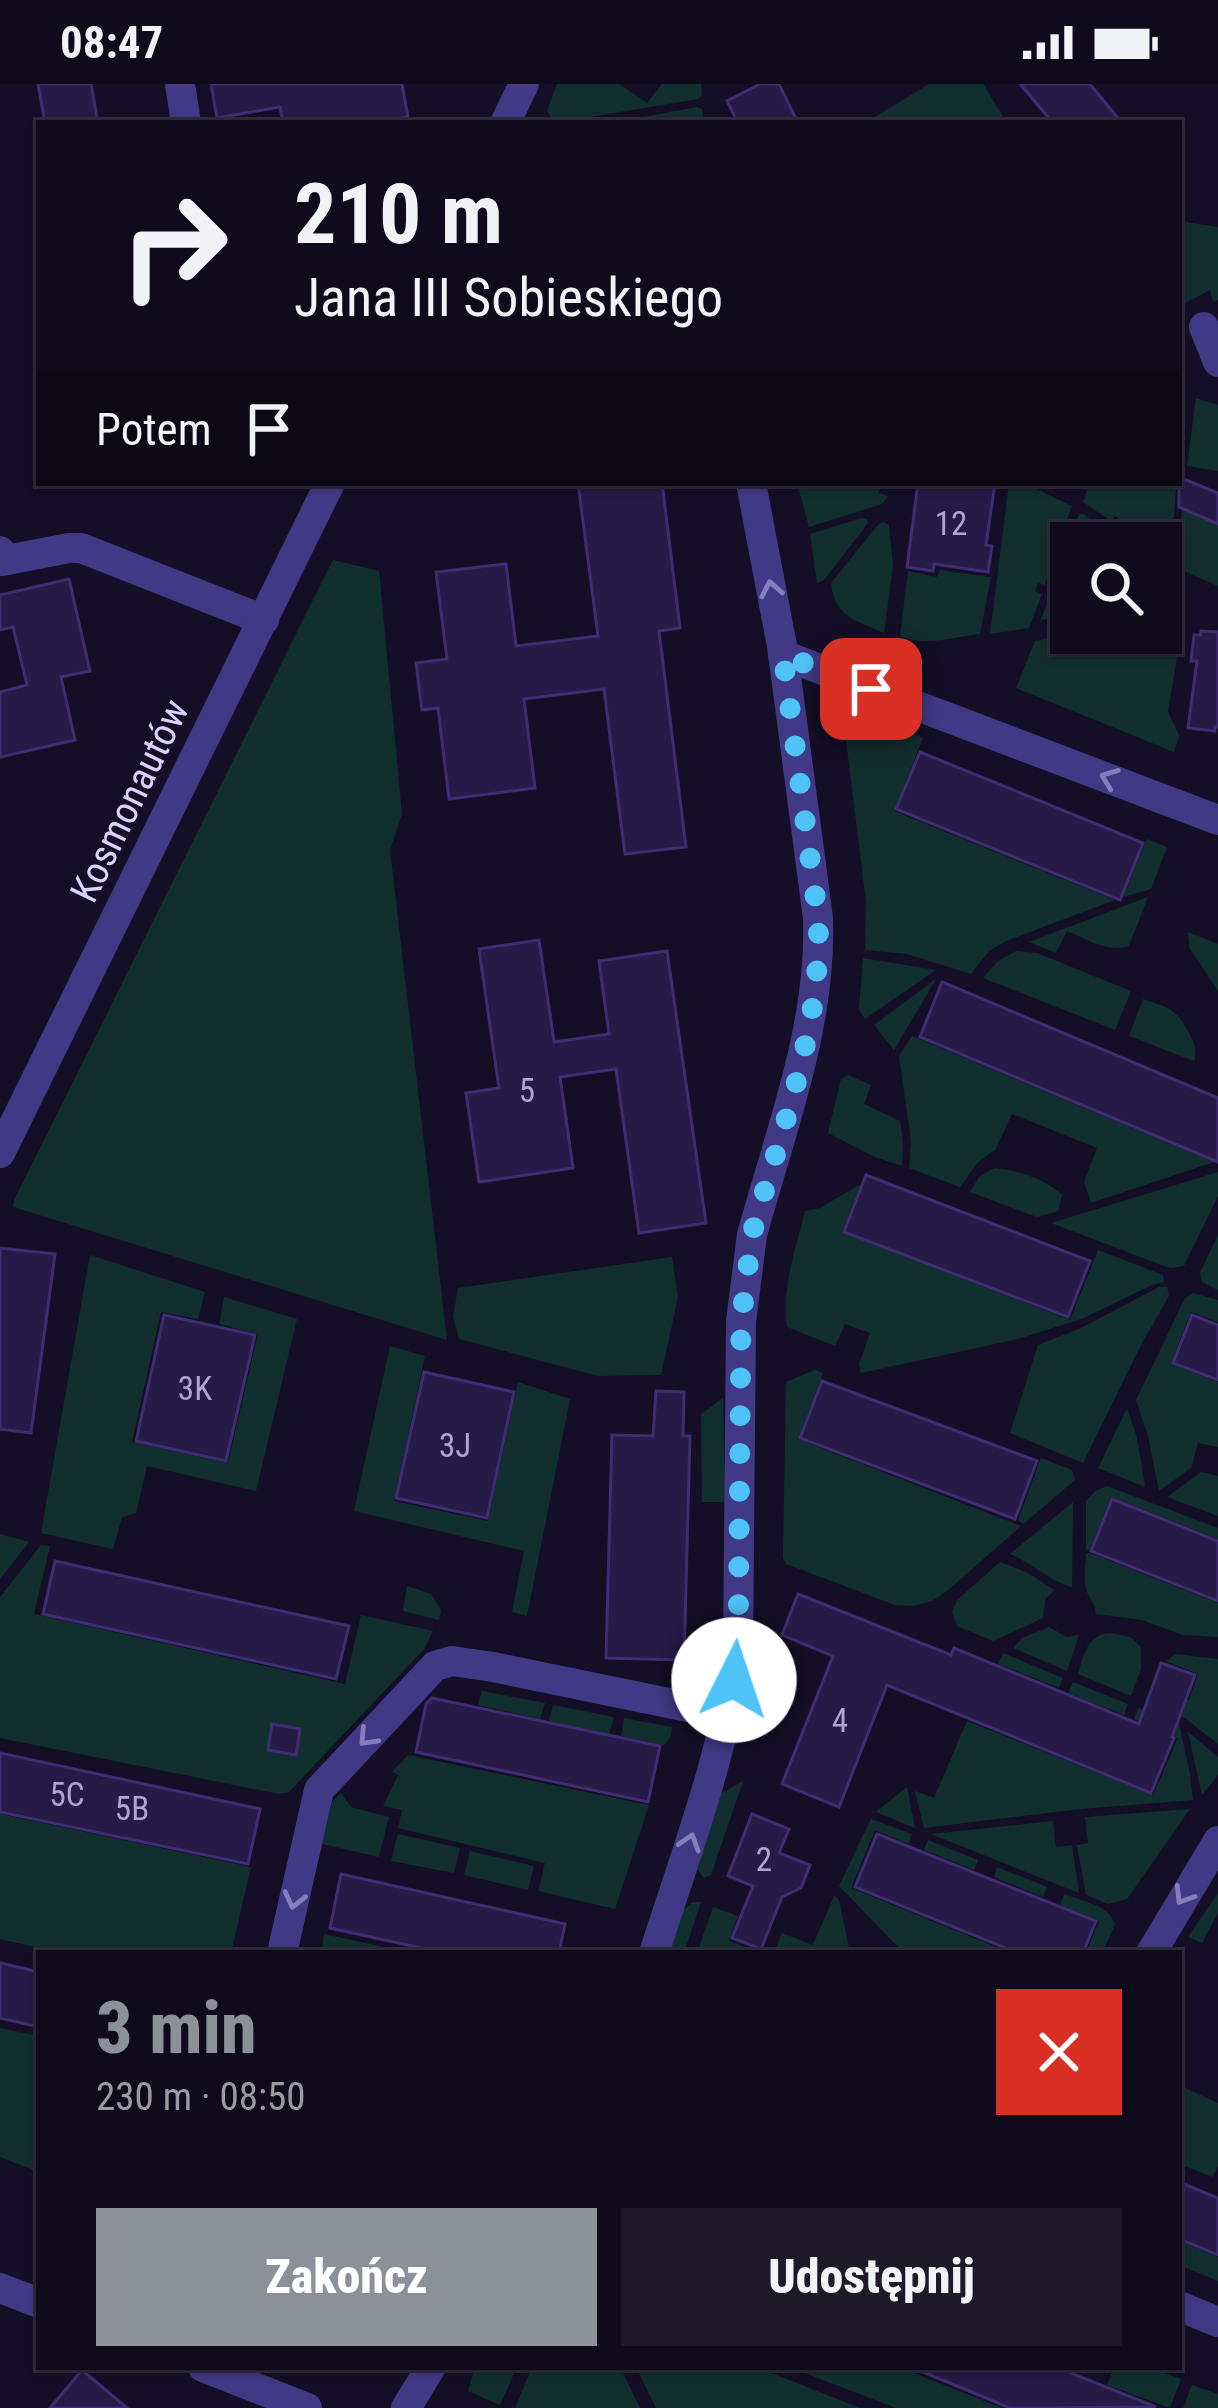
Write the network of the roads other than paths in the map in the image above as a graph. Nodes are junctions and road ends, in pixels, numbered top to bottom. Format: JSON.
{"nodes":[{"id":1,"x":180,"y":84,"type":"edge"},
{"id":2,"x":524,"y":84,"type":"edge"},
{"id":3,"x":186,"y":120,"type":"edge"},
{"id":4,"x":506,"y":120,"type":"edge"},
{"id":5,"x":1204,"y":327,"type":"dead end"},
{"id":6,"x":1218,"y":362,"type":"edge"},
{"id":7,"x":329,"y":486,"type":"edge"},
{"id":8,"x":753,"y":486,"type":"edge"},
{"id":9,"x":1,"y":558,"type":"edge"},
{"id":10,"x":264,"y":620,"type":"junction"},
{"id":11,"x":783,"y":655,"type":"junction"},
{"id":12,"x":1218,"y":820,"type":"edge"},
{"id":13,"x":0,"y":1154,"type":"edge"},
{"id":14,"x":728,"y":1715,"type":"junction"},
{"id":15,"x":1218,"y":1840,"type":"edge"},
{"id":16,"x":283,"y":1950,"type":"edge"},
{"id":17,"x":655,"y":1950,"type":"edge"},
{"id":18,"x":1153,"y":1950,"type":"edge"},
{"id":19,"x":0,"y":2288,"type":"edge"},
{"id":20,"x":36,"y":2302,"type":"edge"},
{"id":21,"x":1182,"y":2307,"type":"edge"},
{"id":22,"x":1218,"y":2322,"type":"edge"},
{"id":23,"x":211,"y":2370,"type":"edge"},
{"id":24,"x":429,"y":2370,"type":"edge"},
{"id":25,"x":307,"y":2408,"type":"edge"},
{"id":26,"x":406,"y":2408,"type":"edge"}],
"edges":[{"from":1,"to":3,"type":"street"},
{"from":2,"to":4,"type":"street"},
{"from":5,"to":6,"type":"street"},
{"from":7,"to":10,"type":"street","name":"Kosmonautów"},
{"from":11,"to":8,"type":"street","one_way":true},
{"from":9,"to":10,"type":"street"},
{"from":10,"to":13,"type":"street","name":"Kosmonautów"},
{"from":12,"to":11,"type":"street","one_way":true},
{"from":11,"to":14,"type":"street"},
{"from":14,"to":16,"type":"street","one_way":true},
{"from":17,"to":14,"type":"street","one_way":true},
{"from":15,"to":18,"type":"street","one_way":true},
{"from":19,"to":20,"type":"street"},
{"from":21,"to":22,"type":"street"},
{"from":23,"to":25,"type":"street"},
{"from":24,"to":26,"type":"street"}]}
